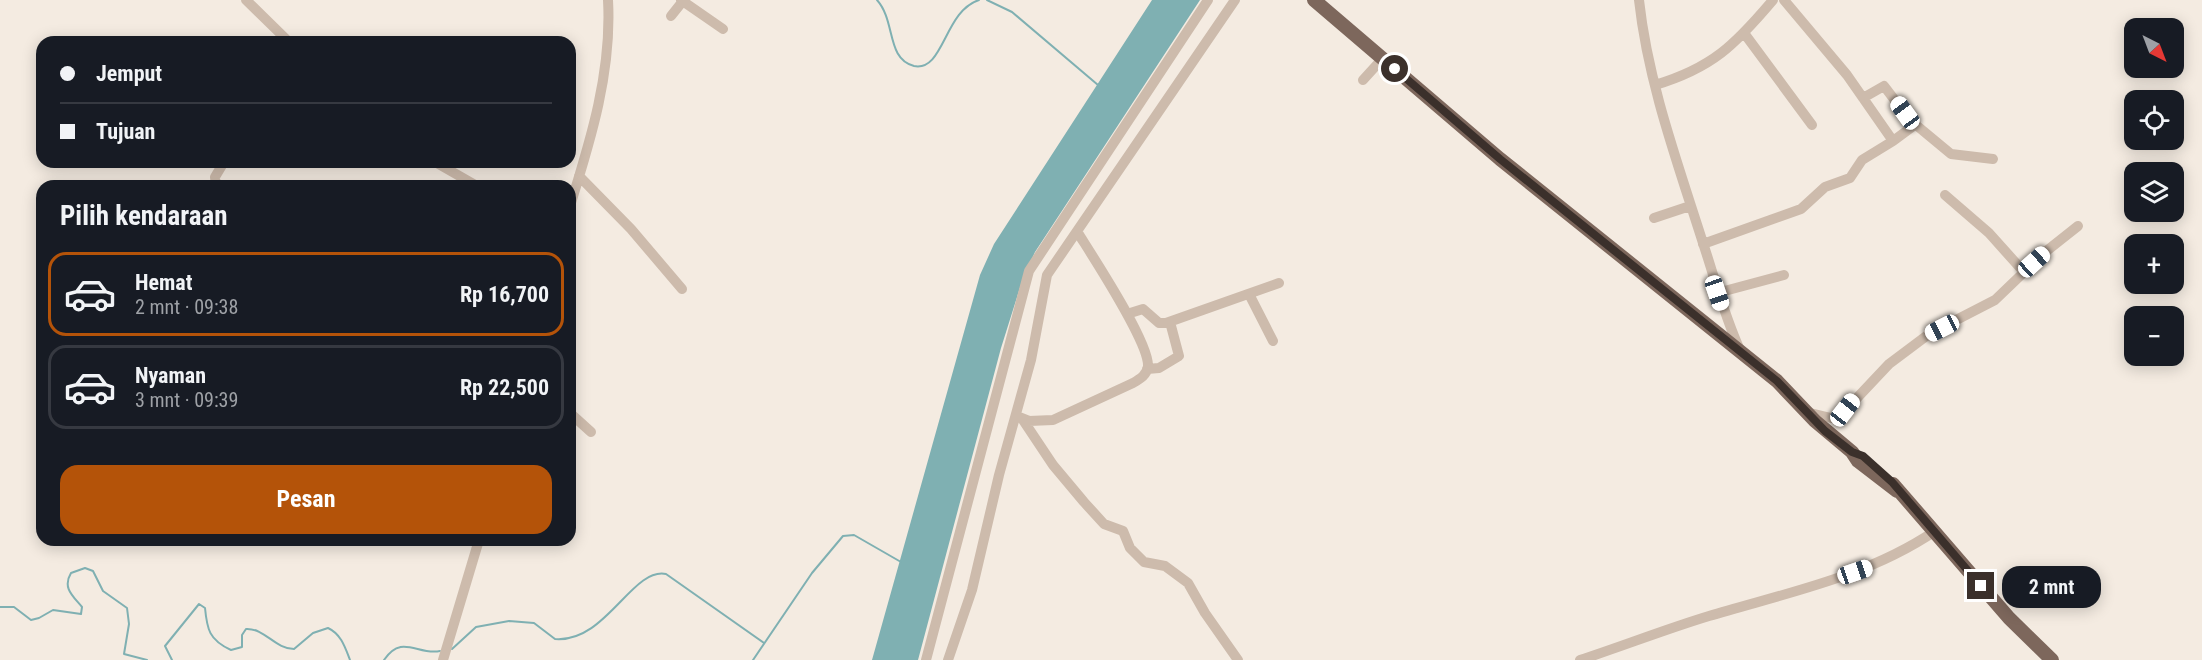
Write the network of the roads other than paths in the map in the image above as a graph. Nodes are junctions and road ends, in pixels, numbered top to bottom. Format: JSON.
{"nodes":[{"id":1,"x":246,"y":0,"type":"edge"},
{"id":2,"x":608,"y":0,"type":"edge"},
{"id":3,"x":682,"y":0,"type":"edge"},
{"id":4,"x":1208,"y":0,"type":"edge"},
{"id":5,"x":1235,"y":0,"type":"edge"},
{"id":6,"x":1639,"y":0,"type":"edge"},
{"id":7,"x":1773,"y":0,"type":"edge"},
{"id":8,"x":1784,"y":0,"type":"edge"},
{"id":9,"x":1322,"y":2,"type":"edge"},
{"id":10,"x":671,"y":16,"type":"dead end"},
{"id":11,"x":723,"y":28,"type":"dead end"},
{"id":12,"x":1744,"y":33,"type":"junction"},
{"id":13,"x":283,"y":36,"type":"edge"},
{"id":14,"x":1383,"y":58,"type":"junction"},
{"id":15,"x":1363,"y":80,"type":"dead end"},
{"id":16,"x":1655,"y":85,"type":"junction"},
{"id":17,"x":1863,"y":98,"type":"junction"},
{"id":18,"x":1916,"y":124,"type":"junction"},
{"id":19,"x":1812,"y":125,"type":"dead end"},
{"id":20,"x":1893,"y":141,"type":"junction"},
{"id":21,"x":1993,"y":159,"type":"dead end"},
{"id":22,"x":446,"y":168,"type":"edge"},
{"id":23,"x":579,"y":176,"type":"junction"},
{"id":24,"x":466,"y":180,"type":"edge"},
{"id":25,"x":576,"y":186,"type":"edge"},
{"id":26,"x":1946,"y":195,"type":"dead end"},
{"id":27,"x":1690,"y":206,"type":"junction"},
{"id":28,"x":1654,"y":218,"type":"dead end"},
{"id":29,"x":2078,"y":226,"type":"dead end"},
{"id":30,"x":1078,"y":233,"type":"junction"},
{"id":31,"x":1703,"y":244,"type":"junction"},
{"id":32,"x":2023,"y":272,"type":"junction"},
{"id":33,"x":1784,"y":275,"type":"dead end"},
{"id":34,"x":1279,"y":283,"type":"dead end"},
{"id":35,"x":682,"y":289,"type":"dead end"},
{"id":36,"x":1717,"y":293,"type":"junction"},
{"id":37,"x":1249,"y":294,"type":"junction"},
{"id":38,"x":1127,"y":314,"type":"junction"},
{"id":39,"x":1170,"y":322,"type":"junction"},
{"id":40,"x":1273,"y":341,"type":"dead end"},
{"id":41,"x":1740,"y":351,"type":"junction"},
{"id":42,"x":1147,"y":369,"type":"junction"},
{"id":43,"x":1805,"y":412,"type":"junction"},
{"id":44,"x":576,"y":418,"type":"edge"},
{"id":45,"x":1019,"y":418,"type":"junction"},
{"id":46,"x":591,"y":432,"type":"dead end"},
{"id":47,"x":1935,"y":531,"type":"junction"},
{"id":48,"x":477,"y":546,"type":"edge"},
{"id":49,"x":443,"y":660,"type":"edge"},
{"id":50,"x":926,"y":660,"type":"edge"},
{"id":51,"x":948,"y":660,"type":"edge"},
{"id":52,"x":1239,"y":660,"type":"edge"},
{"id":53,"x":1580,"y":660,"type":"edge"},
{"id":54,"x":2052,"y":660,"type":"edge"}],
"edges":[{"from":1,"to":13,"type":"street"},
{"from":2,"to":23,"type":"street"},
{"from":3,"to":10,"type":"street"},
{"from":3,"to":11,"type":"street"},
{"from":4,"to":50,"type":"street"},
{"from":5,"to":30,"type":"street"},
{"from":6,"to":16,"type":"street"},
{"from":7,"to":12,"type":"street"},
{"from":8,"to":17,"type":"street"},
{"from":9,"to":14,"type":"main road"},
{"from":12,"to":16,"type":"street"},
{"from":12,"to":19,"type":"street"},
{"from":14,"to":15,"type":"street"},
{"from":14,"to":41,"type":"main road"},
{"from":16,"to":27,"type":"street"},
{"from":17,"to":18,"type":"street"},
{"from":17,"to":20,"type":"street"},
{"from":18,"to":20,"type":"street"},
{"from":18,"to":21,"type":"street"},
{"from":20,"to":31,"type":"street"},
{"from":22,"to":24,"type":"street"},
{"from":23,"to":25,"type":"street"},
{"from":23,"to":35,"type":"street"},
{"from":26,"to":32,"type":"street"},
{"from":27,"to":28,"type":"street"},
{"from":27,"to":31,"type":"street"},
{"from":29,"to":32,"type":"street"},
{"from":30,"to":38,"type":"street"},
{"from":30,"to":45,"type":"street"},
{"from":31,"to":36,"type":"street"},
{"from":32,"to":43,"type":"street"},
{"from":33,"to":36,"type":"street"},
{"from":34,"to":37,"type":"street"},
{"from":36,"to":41,"type":"street"},
{"from":37,"to":39,"type":"street"},
{"from":37,"to":40,"type":"street"},
{"from":38,"to":39,"type":"street"},
{"from":38,"to":42,"type":"street"},
{"from":39,"to":42,"type":"street"},
{"from":41,"to":43,"type":"main road"},
{"from":42,"to":45,"type":"street"},
{"from":43,"to":47,"type":"main road"},
{"from":44,"to":46,"type":"street"},
{"from":45,"to":51,"type":"street"},
{"from":45,"to":52,"type":"street"},
{"from":47,"to":53,"type":"street"},
{"from":47,"to":54,"type":"main road"},
{"from":48,"to":49,"type":"street"}]}
